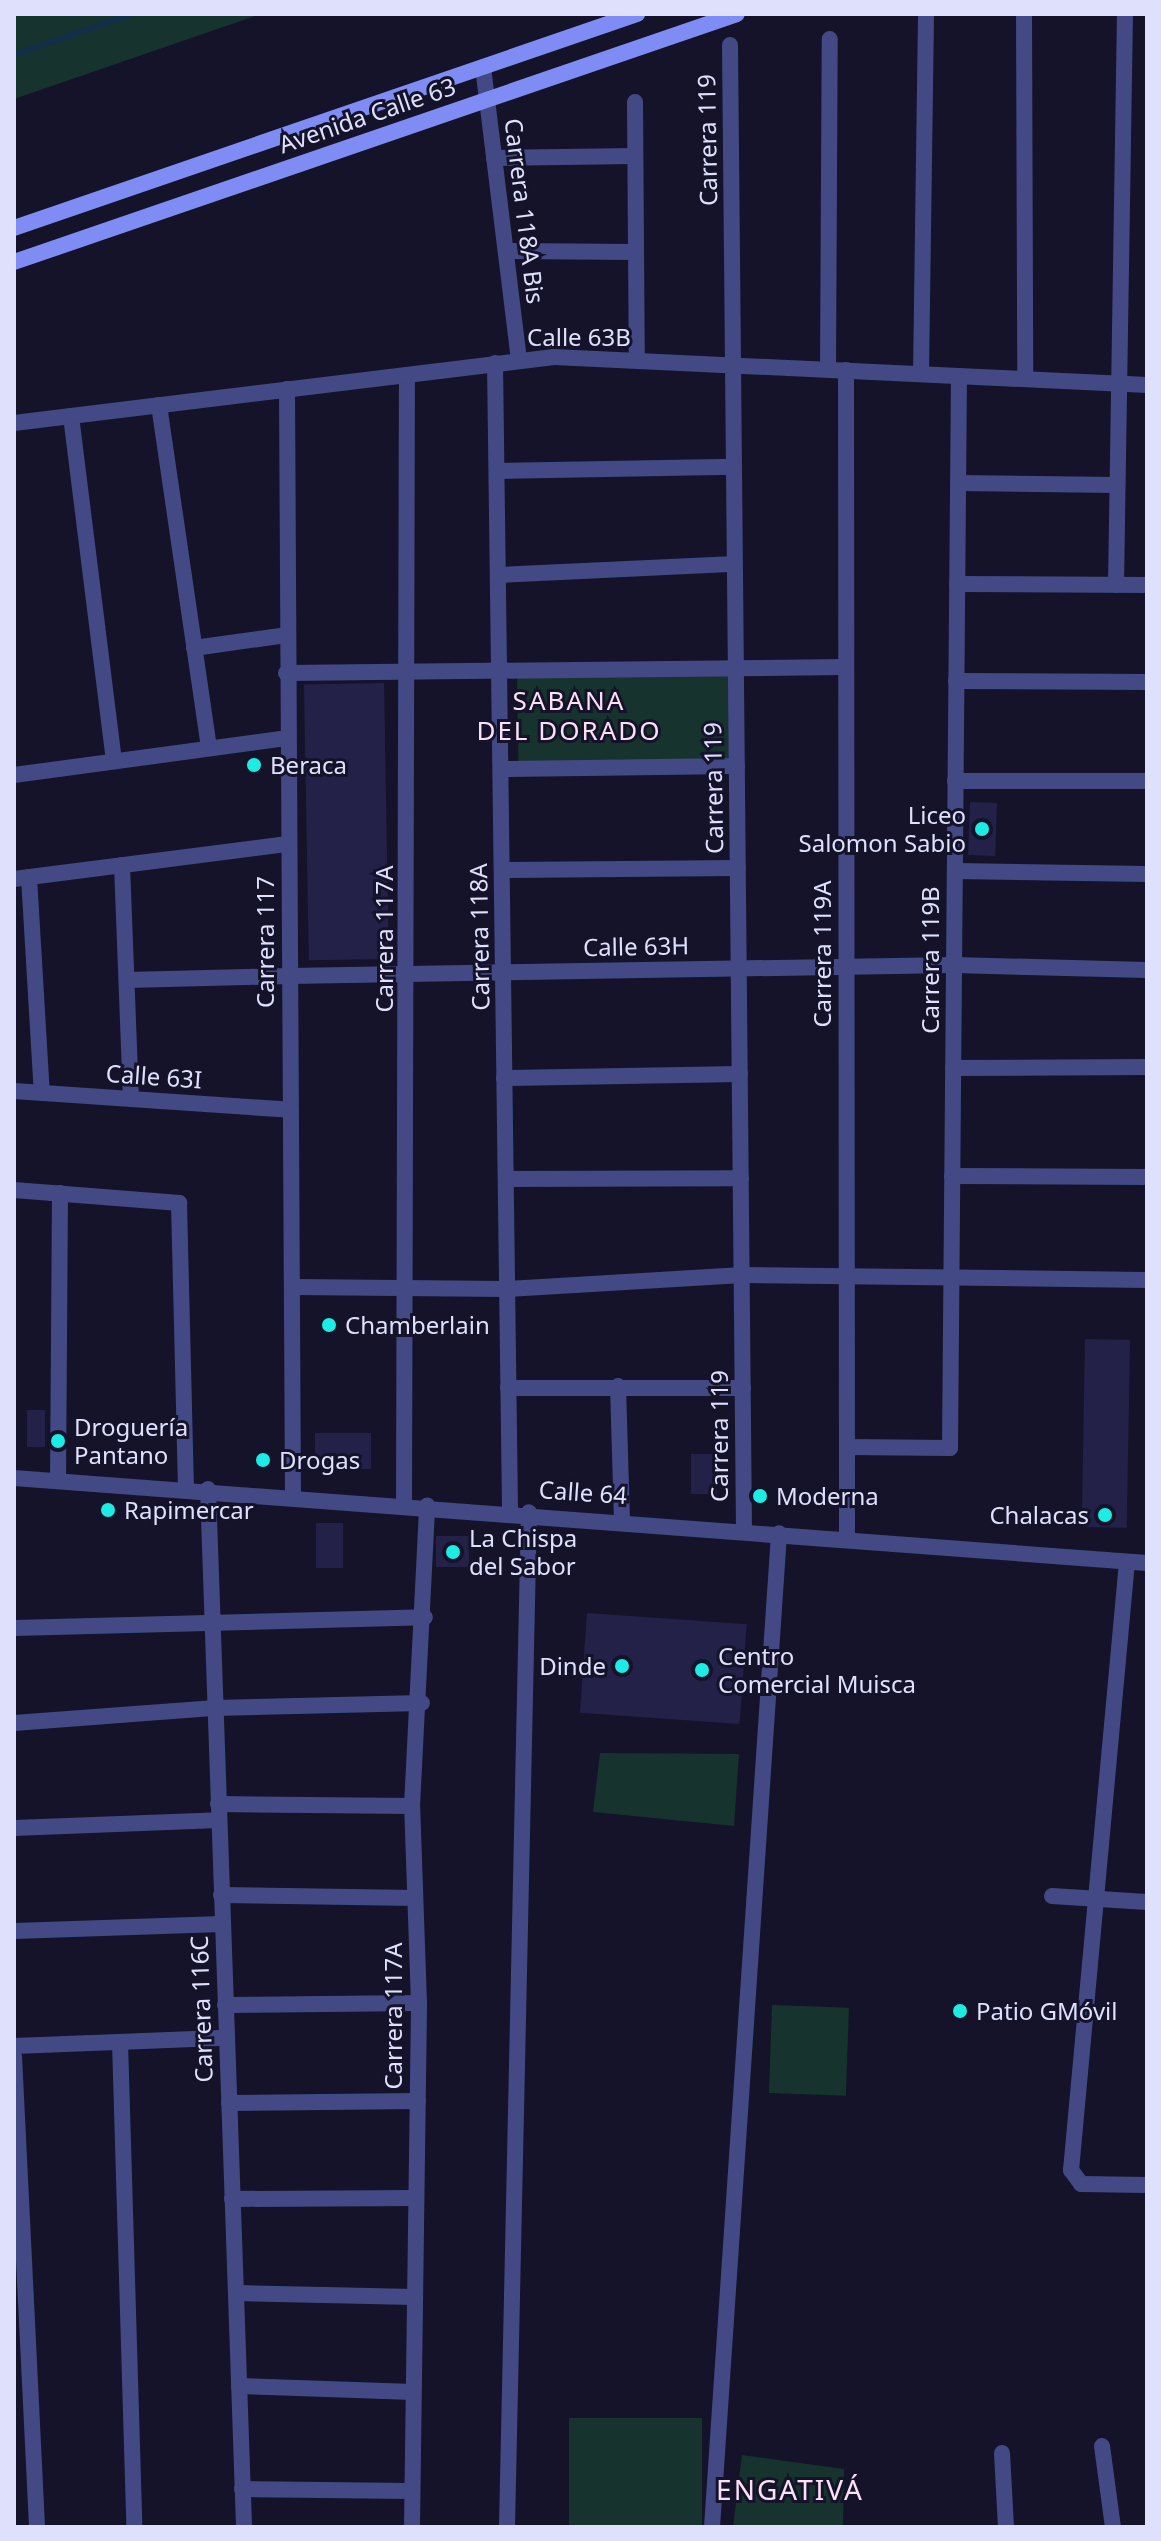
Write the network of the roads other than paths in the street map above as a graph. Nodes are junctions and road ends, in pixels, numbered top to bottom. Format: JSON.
{"nodes":[{"id":1,"x":637,"y":14,"type":"edge"},
{"id":2,"x":737,"y":14,"type":"edge"},
{"id":3,"x":926,"y":14,"type":"edge"},
{"id":4,"x":1024,"y":14,"type":"edge"},
{"id":5,"x":1125,"y":14,"type":"edge"},
{"id":6,"x":830,"y":39,"type":"dead end"},
{"id":7,"x":730,"y":45,"type":"dead end"},
{"id":8,"x":483,"y":67,"type":"junction"},
{"id":9,"x":487,"y":99,"type":"junction"},
{"id":10,"x":635,"y":102,"type":"dead end"},
{"id":11,"x":635,"y":156,"type":"junction"},
{"id":12,"x":494,"y":158,"type":"junction"},
{"id":13,"x":14,"y":228,"type":"edge"},
{"id":14,"x":506,"y":251,"type":"junction"},
{"id":15,"x":636,"y":252,"type":"junction"},
{"id":16,"x":14,"y":262,"type":"edge"},
{"id":17,"x":519,"y":360,"type":"junction"},
{"id":18,"x":637,"y":360,"type":"junction"},
{"id":19,"x":495,"y":363,"type":"junction"},
{"id":20,"x":734,"y":365,"type":"junction"},
{"id":21,"x":828,"y":369,"type":"junction"},
{"id":22,"x":846,"y":370,"type":"junction"},
{"id":23,"x":921,"y":374,"type":"junction"},
{"id":24,"x":407,"y":375,"type":"junction"},
{"id":25,"x":959,"y":376,"type":"junction"},
{"id":26,"x":1025,"y":379,"type":"junction"},
{"id":27,"x":1119,"y":384,"type":"junction"},
{"id":28,"x":1147,"y":385,"type":"edge"},
{"id":29,"x":287,"y":389,"type":"junction"},
{"id":30,"x":159,"y":405,"type":"junction"},
{"id":31,"x":71,"y":416,"type":"junction"},
{"id":32,"x":14,"y":423,"type":"edge"},
{"id":33,"x":734,"y":467,"type":"junction"},
{"id":34,"x":497,"y":471,"type":"junction"},
{"id":35,"x":958,"y":483,"type":"junction"},
{"id":36,"x":1117,"y":485,"type":"junction"},
{"id":37,"x":735,"y":564,"type":"junction"},
{"id":38,"x":499,"y":575,"type":"junction"},
{"id":39,"x":957,"y":584,"type":"junction"},
{"id":40,"x":1116,"y":585,"type":"junction"},
{"id":41,"x":1147,"y":585,"type":"edge"},
{"id":42,"x":286,"y":635,"type":"junction"},
{"id":43,"x":194,"y":648,"type":"junction"},
{"id":44,"x":736,"y":667,"type":"junction"},
{"id":45,"x":846,"y":667,"type":"junction"},
{"id":46,"x":408,"y":670,"type":"junction"},
{"id":47,"x":500,"y":672,"type":"junction"},
{"id":48,"x":286,"y":673,"type":"junction"},
{"id":49,"x":956,"y":681,"type":"junction"},
{"id":50,"x":1147,"y":682,"type":"edge"},
{"id":51,"x":287,"y":738,"type":"junction"},
{"id":52,"x":209,"y":748,"type":"junction"},
{"id":53,"x":114,"y":761,"type":"junction"},
{"id":54,"x":737,"y":766,"type":"junction"},
{"id":55,"x":501,"y":769,"type":"junction"},
{"id":56,"x":14,"y":775,"type":"edge"},
{"id":57,"x":955,"y":781,"type":"junction"},
{"id":58,"x":1147,"y":781,"type":"edge"},
{"id":59,"x":288,"y":844,"type":"junction"},
{"id":60,"x":122,"y":865,"type":"junction"},
{"id":61,"x":738,"y":868,"type":"junction"},
{"id":62,"x":502,"y":870,"type":"junction"},
{"id":63,"x":955,"y":871,"type":"junction"},
{"id":64,"x":1147,"y":874,"type":"edge"},
{"id":65,"x":21,"y":878,"type":"edge"},
{"id":66,"x":954,"y":965,"type":"junction"},
{"id":67,"x":846,"y":967,"type":"junction"},
{"id":68,"x":739,"y":968,"type":"junction"},
{"id":69,"x":1147,"y":970,"type":"edge"},
{"id":70,"x":503,"y":973,"type":"junction"},
{"id":71,"x":408,"y":974,"type":"junction"},
{"id":72,"x":289,"y":976,"type":"junction"},
{"id":73,"x":127,"y":980,"type":"junction"},
{"id":74,"x":1147,"y":1067,"type":"edge"},
{"id":75,"x":953,"y":1068,"type":"junction"},
{"id":76,"x":740,"y":1074,"type":"junction"},
{"id":77,"x":504,"y":1078,"type":"junction"},
{"id":78,"x":14,"y":1091,"type":"edge"},
{"id":79,"x":42,"y":1093,"type":"junction"},
{"id":80,"x":131,"y":1099,"type":"junction"},
{"id":81,"x":290,"y":1110,"type":"junction"},
{"id":82,"x":952,"y":1176,"type":"junction"},
{"id":83,"x":1147,"y":1177,"type":"edge"},
{"id":84,"x":741,"y":1178,"type":"junction"},
{"id":85,"x":506,"y":1179,"type":"junction"},
{"id":86,"x":14,"y":1190,"type":"edge"},
{"id":87,"x":60,"y":1193,"type":"junction"},
{"id":88,"x":845,"y":1274,"type":"junction"},
{"id":89,"x":948,"y":1274,"type":"junction"},
{"id":90,"x":743,"y":1275,"type":"junction"},
{"id":91,"x":1147,"y":1280,"type":"edge"},
{"id":92,"x":292,"y":1287,"type":"junction"},
{"id":93,"x":407,"y":1288,"type":"junction"},
{"id":94,"x":507,"y":1289,"type":"junction"},
{"id":95,"x":618,"y":1386,"type":"junction"},
{"id":96,"x":508,"y":1388,"type":"junction"},
{"id":97,"x":743,"y":1388,"type":"junction"},
{"id":98,"x":847,"y":1447,"type":"junction"},
{"id":99,"x":14,"y":1478,"type":"edge"},
{"id":100,"x":58,"y":1481,"type":"junction"},
{"id":101,"x":186,"y":1488,"type":"junction"},
{"id":102,"x":208,"y":1489,"type":"junction"},
{"id":103,"x":293,"y":1495,"type":"junction"},
{"id":104,"x":404,"y":1503,"type":"junction"},
{"id":105,"x":427,"y":1505,"type":"junction"},
{"id":106,"x":510,"y":1511,"type":"junction"},
{"id":107,"x":529,"y":1512,"type":"junction"},
{"id":108,"x":622,"y":1519,"type":"junction"},
{"id":109,"x":744,"y":1530,"type":"junction"},
{"id":110,"x":779,"y":1533,"type":"junction"},
{"id":111,"x":847,"y":1538,"type":"junction"},
{"id":112,"x":1127,"y":1562,"type":"junction"},
{"id":113,"x":1147,"y":1563,"type":"edge"},
{"id":114,"x":425,"y":1617,"type":"junction"},
{"id":115,"x":212,"y":1622,"type":"junction"},
{"id":116,"x":14,"y":1628,"type":"edge"},
{"id":117,"x":422,"y":1703,"type":"junction"},
{"id":118,"x":215,"y":1708,"type":"junction"},
{"id":119,"x":14,"y":1723,"type":"edge"},
{"id":120,"x":412,"y":1806,"type":"junction"},
{"id":121,"x":218,"y":1812,"type":"junction"},
{"id":122,"x":14,"y":1828,"type":"edge"},
{"id":123,"x":221,"y":1895,"type":"junction"},
{"id":124,"x":1052,"y":1896,"type":"dead end"},
{"id":125,"x":415,"y":1898,"type":"junction"},
{"id":126,"x":1098,"y":1899,"type":"junction"},
{"id":127,"x":1147,"y":1902,"type":"edge"},
{"id":128,"x":222,"y":1924,"type":"junction"},
{"id":129,"x":14,"y":1931,"type":"edge"},
{"id":130,"x":419,"y":2003,"type":"junction"},
{"id":131,"x":225,"y":2005,"type":"junction"},
{"id":132,"x":226,"y":2038,"type":"junction"},
{"id":133,"x":120,"y":2042,"type":"junction"},
{"id":134,"x":14,"y":2046,"type":"edge"},
{"id":135,"x":14,"y":2056,"type":"edge"},
{"id":136,"x":418,"y":2101,"type":"junction"},
{"id":137,"x":229,"y":2103,"type":"junction"},
{"id":138,"x":1147,"y":2185,"type":"edge"},
{"id":139,"x":416,"y":2198,"type":"junction"},
{"id":140,"x":232,"y":2199,"type":"junction"},
{"id":141,"x":236,"y":2293,"type":"junction"},
{"id":142,"x":415,"y":2297,"type":"junction"},
{"id":143,"x":239,"y":2386,"type":"junction"},
{"id":144,"x":413,"y":2392,"type":"junction"},
{"id":145,"x":1102,"y":2446,"type":"dead end"},
{"id":146,"x":1002,"y":2453,"type":"dead end"},
{"id":147,"x":242,"y":2489,"type":"junction"},
{"id":148,"x":412,"y":2491,"type":"junction"},
{"id":149,"x":37,"y":2527,"type":"edge"},
{"id":150,"x":134,"y":2527,"type":"edge"},
{"id":151,"x":244,"y":2527,"type":"edge"},
{"id":152,"x":412,"y":2527,"type":"edge"},
{"id":153,"x":507,"y":2527,"type":"edge"},
{"id":154,"x":712,"y":2527,"type":"edge"},
{"id":155,"x":1006,"y":2527,"type":"edge"},
{"id":156,"x":1113,"y":2527,"type":"edge"}],
"edges":[{"from":1,"to":8,"type":"main road","name":"Avenida Calle 63"},
{"from":2,"to":9,"type":"main road","name":"Avenida Calle 63"},
{"from":3,"to":23,"type":"street"},
{"from":4,"to":26,"type":"street"},
{"from":5,"to":27,"type":"street"},
{"from":6,"to":21,"type":"street"},
{"from":7,"to":20,"type":"street","name":"Carrera 119"},
{"from":8,"to":9,"type":"street","name":"Carrera 118A Bis"},
{"from":8,"to":13,"type":"main road","name":"Avenida Calle 63"},
{"from":9,"to":12,"type":"street","name":"Carrera 118A Bis"},
{"from":9,"to":16,"type":"main road","name":"Avenida Calle 63"},
{"from":10,"to":11,"type":"street"},
{"from":11,"to":12,"type":"street"},
{"from":11,"to":15,"type":"street"},
{"from":12,"to":14,"type":"street","name":"Carrera 118A Bis"},
{"from":14,"to":15,"type":"street"},
{"from":14,"to":17,"type":"street","name":"Carrera 118A Bis"},
{"from":15,"to":18,"type":"street"},
{"from":17,"to":18,"type":"street","name":"Calle 63B"},
{"from":17,"to":19,"type":"street","name":"Calle 63B"},
{"from":18,"to":20,"type":"street","name":"Calle 63B"},
{"from":19,"to":24,"type":"street","name":"Calle 63B"},
{"from":19,"to":34,"type":"street","name":"Carrera 118A"},
{"from":20,"to":21,"type":"street","name":"Calle 63B"},
{"from":20,"to":33,"type":"street","name":"Carrera 119"},
{"from":21,"to":22,"type":"street","name":"Calle 63B"},
{"from":22,"to":23,"type":"street","name":"Calle 63B"},
{"from":22,"to":45,"type":"street","name":"Carrera 119A"},
{"from":23,"to":25,"type":"street","name":"Calle 63B"},
{"from":24,"to":29,"type":"street","name":"Calle 63B"},
{"from":24,"to":46,"type":"street","name":"Carrera 117A"},
{"from":25,"to":26,"type":"street","name":"Calle 63B"},
{"from":25,"to":35,"type":"street","name":"Carrera 119B"},
{"from":26,"to":27,"type":"street","name":"Calle 63B"},
{"from":27,"to":28,"type":"street","name":"Calle 63B"},
{"from":27,"to":36,"type":"street"},
{"from":29,"to":30,"type":"street","name":"Calle 63B"},
{"from":29,"to":42,"type":"street","name":"Carrera 117"},
{"from":30,"to":31,"type":"street","name":"Calle 63B"},
{"from":30,"to":43,"type":"street"},
{"from":31,"to":32,"type":"street","name":"Calle 63B"},
{"from":31,"to":53,"type":"street"},
{"from":33,"to":34,"type":"street"},
{"from":33,"to":37,"type":"street","name":"Carrera 119"},
{"from":34,"to":38,"type":"street","name":"Carrera 118A"},
{"from":35,"to":36,"type":"street"},
{"from":35,"to":39,"type":"street","name":"Carrera 119B"},
{"from":36,"to":40,"type":"street"},
{"from":37,"to":38,"type":"street"},
{"from":37,"to":44,"type":"street","name":"Carrera 119"},
{"from":38,"to":47,"type":"street","name":"Carrera 118A"},
{"from":39,"to":40,"type":"street"},
{"from":39,"to":49,"type":"street","name":"Carrera 119B"},
{"from":40,"to":41,"type":"street"},
{"from":42,"to":43,"type":"street"},
{"from":42,"to":48,"type":"street","name":"Carrera 117"},
{"from":43,"to":52,"type":"street"},
{"from":44,"to":45,"type":"street"},
{"from":44,"to":47,"type":"street"},
{"from":44,"to":54,"type":"street","name":"Carrera 119"},
{"from":45,"to":67,"type":"street","name":"Carrera 119A"},
{"from":46,"to":47,"type":"street"},
{"from":46,"to":48,"type":"street"},
{"from":46,"to":71,"type":"street","name":"Carrera 117A"},
{"from":47,"to":55,"type":"street","name":"Carrera 118A"},
{"from":48,"to":51,"type":"street","name":"Carrera 117"},
{"from":49,"to":50,"type":"street"},
{"from":49,"to":57,"type":"street","name":"Carrera 119B"},
{"from":51,"to":52,"type":"street"},
{"from":51,"to":59,"type":"street","name":"Carrera 117"},
{"from":52,"to":53,"type":"street"},
{"from":53,"to":56,"type":"street"},
{"from":54,"to":55,"type":"street"},
{"from":54,"to":61,"type":"street","name":"Carrera 119"},
{"from":55,"to":62,"type":"street","name":"Carrera 118A"},
{"from":57,"to":58,"type":"street"},
{"from":57,"to":63,"type":"street","name":"Carrera 119B"},
{"from":59,"to":60,"type":"street"},
{"from":59,"to":72,"type":"street","name":"Carrera 117"},
{"from":60,"to":65,"type":"street"},
{"from":60,"to":73,"type":"street"},
{"from":61,"to":62,"type":"street"},
{"from":61,"to":68,"type":"street","name":"Carrera 119"},
{"from":62,"to":70,"type":"street","name":"Carrera 118A"},
{"from":63,"to":64,"type":"street"},
{"from":63,"to":66,"type":"street","name":"Carrera 119B"},
{"from":65,"to":79,"type":"street"},
{"from":66,"to":67,"type":"street","name":"Calle 63H"},
{"from":66,"to":69,"type":"street","name":"Calle 63H"},
{"from":66,"to":75,"type":"street","name":"Carrera 119B"},
{"from":67,"to":68,"type":"street","name":"Calle 63H"},
{"from":67,"to":88,"type":"street","name":"Carrera 119A"},
{"from":68,"to":70,"type":"street","name":"Calle 63H"},
{"from":68,"to":76,"type":"street","name":"Carrera 119"},
{"from":70,"to":71,"type":"street","name":"Calle 63H"},
{"from":70,"to":77,"type":"street","name":"Carrera 118A"},
{"from":71,"to":72,"type":"street","name":"Calle 63H"},
{"from":71,"to":93,"type":"street","name":"Carrera 117A"},
{"from":72,"to":73,"type":"street","name":"Calle 63H"},
{"from":72,"to":81,"type":"street","name":"Carrera 117"},
{"from":73,"to":80,"type":"street"},
{"from":74,"to":75,"type":"street"},
{"from":75,"to":82,"type":"street","name":"Carrera 119B"},
{"from":76,"to":77,"type":"street"},
{"from":76,"to":84,"type":"street","name":"Carrera 119"},
{"from":77,"to":85,"type":"street","name":"Carrera 118A"},
{"from":78,"to":79,"type":"street","name":"Calle 63I"},
{"from":79,"to":80,"type":"street","name":"Calle 63I"},
{"from":80,"to":81,"type":"street","name":"Calle 63I"},
{"from":81,"to":92,"type":"street","name":"Carrera 117"},
{"from":82,"to":83,"type":"street"},
{"from":82,"to":89,"type":"street","name":"Carrera 119B"},
{"from":84,"to":85,"type":"street"},
{"from":84,"to":90,"type":"street","name":"Carrera 119"},
{"from":85,"to":94,"type":"street","name":"Carrera 118A"},
{"from":86,"to":87,"type":"street"},
{"from":87,"to":100,"type":"street"},
{"from":87,"to":101,"type":"street"},
{"from":88,"to":89,"type":"street"},
{"from":88,"to":90,"type":"street"},
{"from":88,"to":98,"type":"street","name":"Carrera 119A"},
{"from":89,"to":91,"type":"street"},
{"from":89,"to":98,"type":"street","name":"Carrera 119B"},
{"from":90,"to":94,"type":"street"},
{"from":90,"to":97,"type":"street","name":"Carrera 119"},
{"from":92,"to":93,"type":"street"},
{"from":92,"to":103,"type":"street","name":"Carrera 117"},
{"from":93,"to":94,"type":"street"},
{"from":93,"to":104,"type":"street","name":"Carrera 117A"},
{"from":94,"to":96,"type":"street","name":"Carrera 118A"},
{"from":95,"to":96,"type":"street"},
{"from":95,"to":97,"type":"street"},
{"from":95,"to":108,"type":"street"},
{"from":96,"to":106,"type":"street","name":"Carrera 118A"},
{"from":97,"to":109,"type":"street","name":"Carrera 119"},
{"from":98,"to":111,"type":"street","name":"Carrera 119A"},
{"from":99,"to":100,"type":"street","name":"Calle 64"},
{"from":100,"to":101,"type":"street","name":"Calle 64"},
{"from":101,"to":102,"type":"street","name":"Calle 64"},
{"from":102,"to":103,"type":"street","name":"Calle 64"},
{"from":102,"to":115,"type":"street","name":"Carrera 116C"},
{"from":103,"to":104,"type":"street","name":"Calle 64"},
{"from":104,"to":105,"type":"street","name":"Calle 64"},
{"from":105,"to":106,"type":"street","name":"Calle 64"},
{"from":105,"to":114,"type":"street","name":"Carrera 117A"},
{"from":106,"to":107,"type":"street","name":"Calle 64"},
{"from":107,"to":108,"type":"street","name":"Calle 64"},
{"from":107,"to":153,"type":"street"},
{"from":108,"to":109,"type":"street","name":"Calle 64"},
{"from":109,"to":110,"type":"street","name":"Calle 64"},
{"from":110,"to":111,"type":"street","name":"Calle 64"},
{"from":110,"to":154,"type":"street"},
{"from":111,"to":112,"type":"street","name":"Calle 64"},
{"from":112,"to":113,"type":"street","name":"Calle 64"},
{"from":112,"to":126,"type":"street"},
{"from":114,"to":115,"type":"street"},
{"from":114,"to":117,"type":"street","name":"Carrera 117A"},
{"from":115,"to":116,"type":"street"},
{"from":115,"to":118,"type":"street","name":"Carrera 116C"},
{"from":117,"to":118,"type":"street"},
{"from":117,"to":120,"type":"street","name":"Carrera 117A"},
{"from":118,"to":119,"type":"street"},
{"from":118,"to":121,"type":"street","name":"Carrera 116C"},
{"from":120,"to":121,"type":"street"},
{"from":120,"to":125,"type":"street","name":"Carrera 117A"},
{"from":121,"to":122,"type":"street"},
{"from":121,"to":123,"type":"street","name":"Carrera 116C"},
{"from":123,"to":125,"type":"street"},
{"from":123,"to":128,"type":"street","name":"Carrera 116C"},
{"from":124,"to":126,"type":"street"},
{"from":125,"to":130,"type":"street","name":"Carrera 117A"},
{"from":126,"to":127,"type":"street"},
{"from":126,"to":138,"type":"street"},
{"from":128,"to":129,"type":"street"},
{"from":128,"to":131,"type":"street","name":"Carrera 116C"},
{"from":130,"to":131,"type":"street"},
{"from":130,"to":136,"type":"street","name":"Carrera 117A"},
{"from":131,"to":132,"type":"street","name":"Carrera 116C"},
{"from":132,"to":133,"type":"street"},
{"from":132,"to":137,"type":"street","name":"Carrera 116C"},
{"from":133,"to":134,"type":"street"},
{"from":133,"to":150,"type":"street"},
{"from":135,"to":149,"type":"street"},
{"from":136,"to":137,"type":"street"},
{"from":136,"to":139,"type":"street","name":"Carrera 117A"},
{"from":137,"to":140,"type":"street","name":"Carrera 116C"},
{"from":139,"to":140,"type":"street"},
{"from":139,"to":142,"type":"street","name":"Carrera 117A"},
{"from":140,"to":141,"type":"street","name":"Carrera 116C"},
{"from":141,"to":142,"type":"street"},
{"from":141,"to":143,"type":"street","name":"Carrera 116C"},
{"from":142,"to":144,"type":"street","name":"Carrera 117A"},
{"from":143,"to":144,"type":"street"},
{"from":143,"to":147,"type":"street","name":"Carrera 116C"},
{"from":144,"to":148,"type":"street","name":"Carrera 117A"},
{"from":145,"to":156,"type":"street"},
{"from":146,"to":155,"type":"street"},
{"from":147,"to":148,"type":"street"},
{"from":147,"to":151,"type":"street","name":"Carrera 116C"},
{"from":148,"to":152,"type":"street","name":"Carrera 117A"}]}
